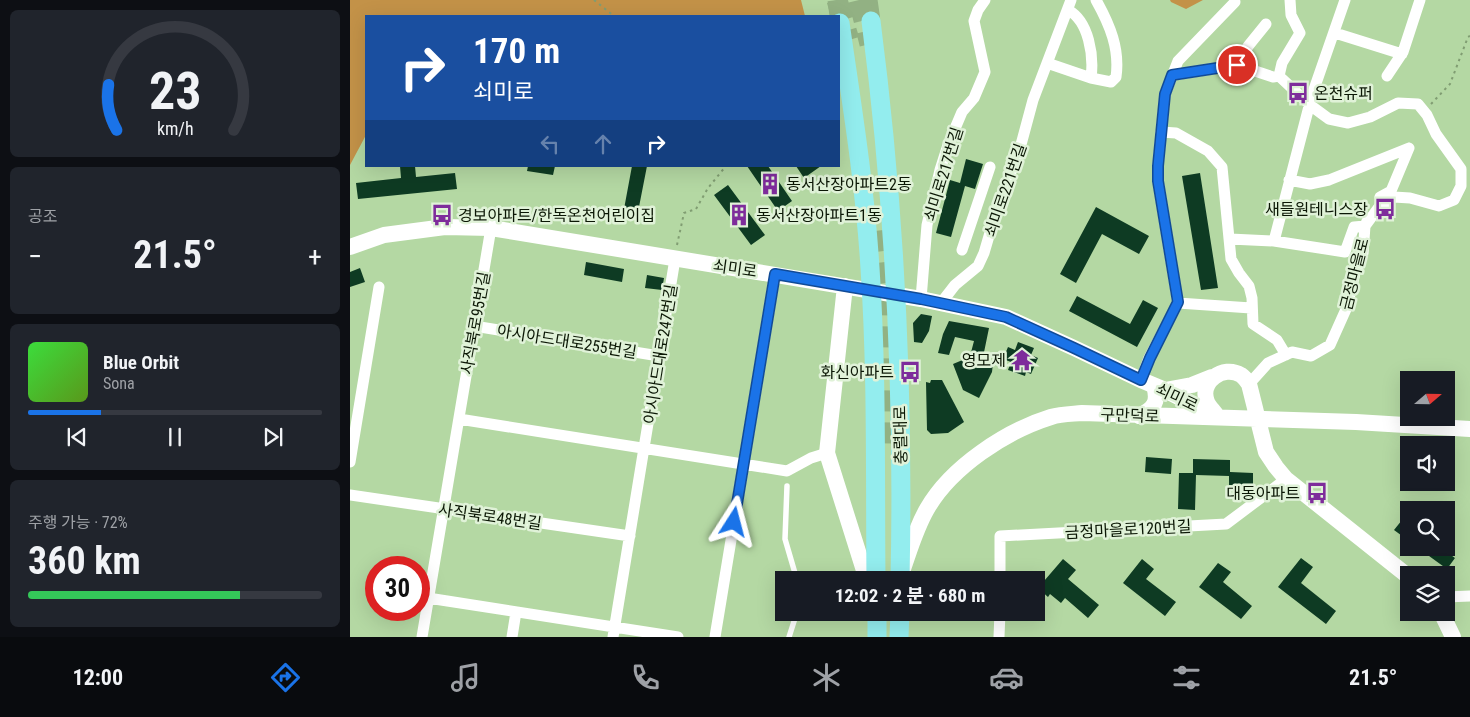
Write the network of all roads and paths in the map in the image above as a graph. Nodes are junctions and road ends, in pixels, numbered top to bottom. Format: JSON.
{"nodes":[{"id":1,"x":594,"y":0,"type":"edge"},
{"id":2,"x":985,"y":0,"type":"edge"},
{"id":3,"x":1096,"y":0,"type":"edge"},
{"id":4,"x":1290,"y":0,"type":"edge"},
{"id":5,"x":1345,"y":0,"type":"edge"},
{"id":6,"x":1420,"y":0,"type":"edge"},
{"id":7,"x":1235,"y":2,"type":"dead end"},
{"id":8,"x":1069,"y":5,"type":"edge"},
{"id":9,"x":613,"y":15,"type":"edge"},
{"id":10,"x":871,"y":21,"type":"tunnel mouth"},
{"id":11,"x":840,"y":23,"type":"tunnel mouth"},
{"id":12,"x":1266,"y":24,"type":"dead end"},
{"id":13,"x":1335,"y":33,"type":"junction"},
{"id":14,"x":1470,"y":36,"type":"edge"},
{"id":15,"x":1402,"y":54,"type":"junction"},
{"id":16,"x":1047,"y":63,"type":"junction"},
{"id":17,"x":1235,"y":65,"type":"junction"},
{"id":18,"x":1172,"y":75,"type":"junction"},
{"id":19,"x":1279,"y":76,"type":"junction"},
{"id":20,"x":1387,"y":76,"type":"dead end"},
{"id":21,"x":1091,"y":78,"type":"junction"},
{"id":22,"x":1310,"y":105,"type":"junction"},
{"id":23,"x":1424,"y":111,"type":"junction"},
{"id":24,"x":1161,"y":132,"type":"junction"},
{"id":25,"x":725,"y":167,"type":"edge"},
{"id":26,"x":990,"y":167,"type":"dead end"},
{"id":27,"x":1289,"y":180,"type":"junction"},
{"id":28,"x":979,"y":200,"type":"junction"},
{"id":29,"x":998,"y":205,"type":"junction"},
{"id":30,"x":1365,"y":226,"type":"junction"},
{"id":31,"x":491,"y":228,"type":"junction"},
{"id":32,"x":1230,"y":239,"type":"junction"},
{"id":33,"x":1274,"y":241,"type":"junction"},
{"id":34,"x":350,"y":247,"type":"edge"},
{"id":35,"x":962,"y":250,"type":"dead end"},
{"id":36,"x":675,"y":259,"type":"junction"},
{"id":37,"x":775,"y":274,"type":"junction"},
{"id":38,"x":845,"y":286,"type":"junction"},
{"id":39,"x":378,"y":287,"type":"dead end"},
{"id":40,"x":921,"y":299,"type":"junction"},
{"id":41,"x":1178,"y":302,"type":"junction"},
{"id":42,"x":940,"y":303,"type":"junction"},
{"id":43,"x":1251,"y":308,"type":"junction"},
{"id":44,"x":474,"y":326,"type":"junction"},
{"id":45,"x":1286,"y":355,"type":"junction"},
{"id":46,"x":659,"y":356,"type":"junction"},
{"id":47,"x":1212,"y":378,"type":"junction"},
{"id":48,"x":1249,"y":384,"type":"junction"},
{"id":49,"x":1153,"y":385,"type":"junction"},
{"id":50,"x":1139,"y":416,"type":"junction"},
{"id":51,"x":1218,"y":417,"type":"junction"},
{"id":52,"x":459,"y":419,"type":"junction"},
{"id":53,"x":1470,"y":429,"type":"edge"},
{"id":54,"x":644,"y":449,"type":"junction"},
{"id":55,"x":827,"y":453,"type":"junction"},
{"id":56,"x":350,"y":462,"type":"edge"},
{"id":57,"x":744,"y":465,"type":"junction"},
{"id":58,"x":1286,"y":478,"type":"junction"},
{"id":59,"x":786,"y":486,"type":"dead end"},
{"id":60,"x":350,"y":495,"type":"edge"},
{"id":61,"x":443,"y":509,"type":"junction"},
{"id":62,"x":630,"y":536,"type":"junction"},
{"id":63,"x":1400,"y":570,"type":"edge"},
{"id":64,"x":794,"y":571,"type":"edge"},
{"id":65,"x":864,"y":571,"type":"edge"},
{"id":66,"x":876,"y":571,"type":"edge"},
{"id":67,"x":900,"y":571,"type":"edge"},
{"id":68,"x":902,"y":571,"type":"edge"},
{"id":69,"x":1000,"y":571,"type":"edge"},
{"id":70,"x":430,"y":586,"type":"edge"},
{"id":71,"x":1470,"y":596,"type":"edge"},
{"id":72,"x":1455,"y":597,"type":"edge"},
{"id":73,"x":430,"y":598,"type":"edge"},
{"id":74,"x":516,"y":612,"type":"junction"},
{"id":75,"x":424,"y":621,"type":"edge"},
{"id":76,"x":794,"y":621,"type":"edge"},
{"id":77,"x":877,"y":621,"type":"edge"},
{"id":78,"x":900,"y":621,"type":"edge"},
{"id":79,"x":1000,"y":621,"type":"edge"},
{"id":80,"x":1445,"y":621,"type":"edge"},
{"id":81,"x":614,"y":632,"type":"edge"},
{"id":82,"x":422,"y":637,"type":"edge"},
{"id":83,"x":512,"y":637,"type":"edge"},
{"id":84,"x":678,"y":637,"type":"edge"},
{"id":85,"x":715,"y":637,"type":"edge"},
{"id":86,"x":789,"y":637,"type":"edge"},
{"id":87,"x":877,"y":637,"type":"edge"},
{"id":88,"x":900,"y":637,"type":"edge"},
{"id":89,"x":999,"y":637,"type":"edge"},
{"id":90,"x":1453,"y":637,"type":"edge"}],
"edges":[{"from":1,"to":9,"type":"path"},
{"from":2,"to":40,"type":"street","name":"쇠미로217번길"},
{"from":3,"to":21,"type":"street"},
{"from":4,"to":19,"type":"street"},
{"from":5,"to":13,"type":"street"},
{"from":6,"to":15,"type":"street"},
{"from":7,"to":18,"type":"street"},
{"from":8,"to":16,"type":"street","name":"쇠미로221번길"},
{"from":8,"to":21,"type":"street","name":"쇠미로221번길"},
{"from":10,"to":67,"type":"main road","name":"충렬대로"},
{"from":11,"to":66,"type":"main road","name":"충렬대로"},
{"from":12,"to":17,"type":"street"},
{"from":13,"to":15,"type":"street"},
{"from":13,"to":22,"type":"street"},
{"from":14,"to":23,"type":"path"},
{"from":15,"to":20,"type":"street"},
{"from":16,"to":21,"type":"street"},
{"from":16,"to":29,"type":"street","name":"쇠미로221번길"},
{"from":17,"to":18,"type":"street"},
{"from":17,"to":19,"type":"street"},
{"from":18,"to":24,"type":"street"},
{"from":19,"to":22,"type":"street"},
{"from":22,"to":23,"type":"street"},
{"from":22,"to":27,"type":"street"},
{"from":23,"to":30,"type":"street","name":"금정마을로"},
{"from":24,"to":32,"type":"street"},
{"from":24,"to":41,"type":"street"},
{"from":25,"to":36,"type":"path"},
{"from":26,"to":28,"type":"street"},
{"from":27,"to":30,"type":"street"},
{"from":27,"to":33,"type":"street"},
{"from":28,"to":29,"type":"street"},
{"from":28,"to":35,"type":"street"},
{"from":29,"to":42,"type":"street","name":"쇠미로221번길"},
{"from":30,"to":33,"type":"street"},
{"from":30,"to":45,"type":"street","name":"금정마을로"},
{"from":31,"to":34,"type":"main road","name":"쇠미로"},
{"from":31,"to":36,"type":"main road","name":"쇠미로"},
{"from":31,"to":44,"type":"street","name":"사직북로95번길"},
{"from":32,"to":33,"type":"street"},
{"from":32,"to":43,"type":"street"},
{"from":36,"to":37,"type":"main road","name":"쇠미로"},
{"from":36,"to":46,"type":"street","name":"아시아드대로247번길"},
{"from":37,"to":38,"type":"main road","name":"쇠미로"},
{"from":37,"to":57,"type":"street"},
{"from":38,"to":40,"type":"main road","name":"쇠미로"},
{"from":38,"to":55,"type":"main road"},
{"from":39,"to":56,"type":"street"},
{"from":40,"to":42,"type":"main road","name":"쇠미로"},
{"from":41,"to":43,"type":"street"},
{"from":41,"to":49,"type":"street"},
{"from":42,"to":49,"type":"main road","name":"쇠미로"},
{"from":43,"to":45,"type":"street"},
{"from":44,"to":46,"type":"street","name":"아시아드대로255번길"},
{"from":44,"to":52,"type":"street","name":"사직북로95번길"},
{"from":45,"to":48,"type":"street"},
{"from":46,"to":54,"type":"street","name":"아시아드대로247번길"},
{"from":47,"to":48,"type":"main road"},
{"from":47,"to":49,"type":"main road"},
{"from":47,"to":51,"type":"main road"},
{"from":48,"to":58,"type":"main road"},
{"from":49,"to":50,"type":"main road"},
{"from":49,"to":51,"type":"main road","name":"쇠미로"},
{"from":50,"to":51,"type":"main road","name":"구만덕로"},
{"from":50,"to":68,"type":"main road","name":"구만덕로"},
{"from":51,"to":53,"type":"main road","name":"구만덕로"},
{"from":52,"to":54,"type":"street"},
{"from":52,"to":61,"type":"street","name":"사직북로95번길"},
{"from":54,"to":57,"type":"street"},
{"from":54,"to":62,"type":"street","name":"아시아드대로247번길"},
{"from":55,"to":57,"type":"street"},
{"from":55,"to":65,"type":"main road"},
{"from":57,"to":85,"type":"street"},
{"from":58,"to":63,"type":"main road"},
{"from":58,"to":69,"type":"street","name":"금정마을로120번길"},
{"from":59,"to":64,"type":"lane"},
{"from":60,"to":61,"type":"street","name":"사직북로48번길"},
{"from":61,"to":62,"type":"street","name":"사직북로48번길"},
{"from":61,"to":70,"type":"street","name":"사직북로95번길"},
{"from":62,"to":81,"type":"street","name":"아시아드대로247번길"},
{"from":71,"to":72,"type":"street"},
{"from":73,"to":74,"type":"street"},
{"from":74,"to":81,"type":"street"},
{"from":74,"to":83,"type":"street"},
{"from":75,"to":82,"type":"street","name":"사직북로95번길"},
{"from":76,"to":86,"type":"lane"},
{"from":77,"to":87,"type":"main road"},
{"from":78,"to":88,"type":"main road"},
{"from":79,"to":89,"type":"street"},
{"from":80,"to":90,"type":"main road"},
{"from":81,"to":84,"type":"street"}]}
